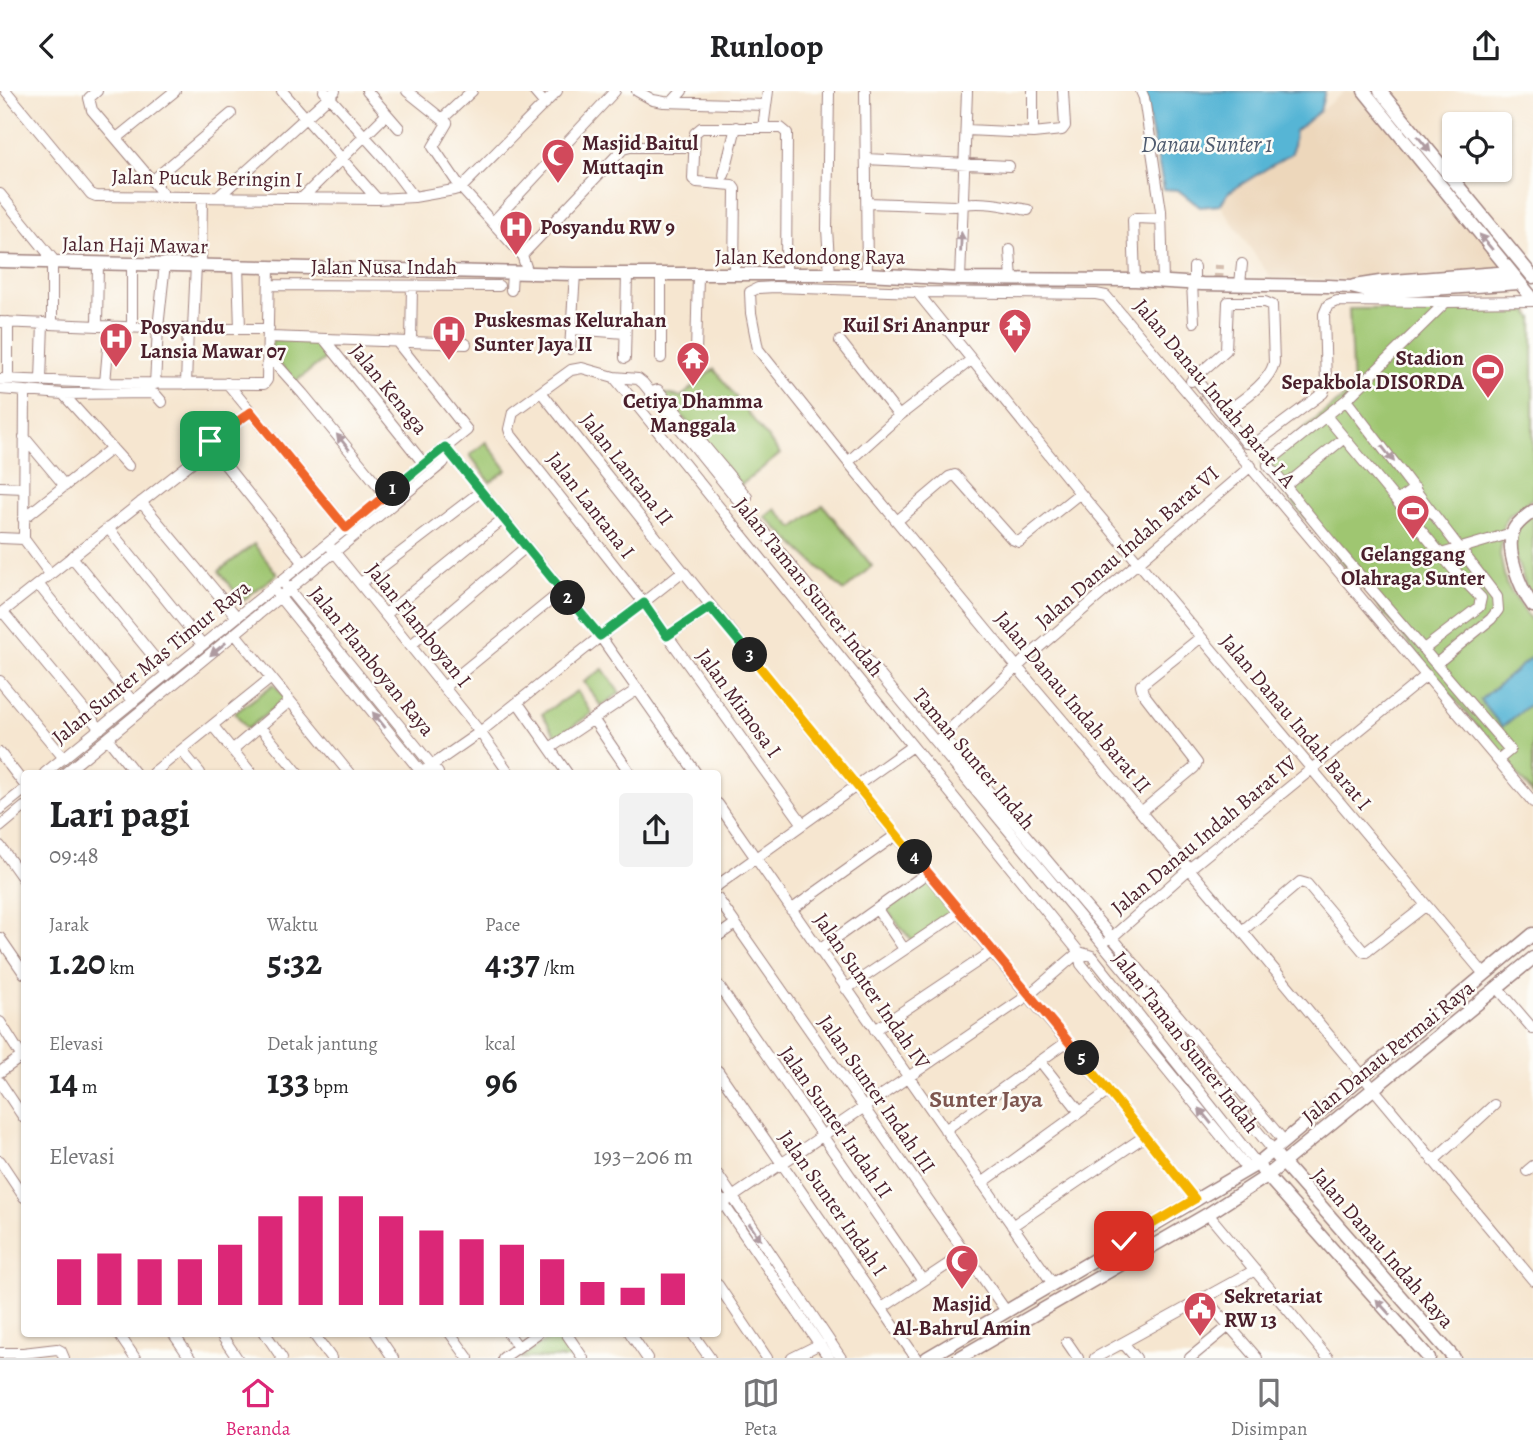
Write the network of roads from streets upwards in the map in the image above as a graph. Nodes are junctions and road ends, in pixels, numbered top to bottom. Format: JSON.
{"nodes":[{"id":1,"x":7,"y":91,"type":"edge"},
{"id":2,"x":97,"y":91,"type":"edge"},
{"id":3,"x":176,"y":91,"type":"edge"},
{"id":4,"x":282,"y":91,"type":"edge"},
{"id":5,"x":367,"y":91,"type":"edge"},
{"id":6,"x":407,"y":91,"type":"edge"},
{"id":7,"x":472,"y":91,"type":"edge"},
{"id":8,"x":534,"y":91,"type":"edge"},
{"id":9,"x":556,"y":91,"type":"edge"},
{"id":10,"x":615,"y":91,"type":"edge"},
{"id":11,"x":637,"y":91,"type":"edge"},
{"id":12,"x":682,"y":91,"type":"edge"},
{"id":13,"x":768,"y":91,"type":"edge"},
{"id":14,"x":829,"y":91,"type":"edge"},
{"id":15,"x":865,"y":91,"type":"edge"},
{"id":16,"x":967,"y":91,"type":"edge"},
{"id":17,"x":1033,"y":91,"type":"edge"},
{"id":18,"x":1063,"y":91,"type":"edge"},
{"id":19,"x":1141,"y":91,"type":"edge"},
{"id":20,"x":1364,"y":91,"type":"edge"},
{"id":21,"x":1380,"y":91,"type":"edge"},
{"id":22,"x":329,"y":93,"type":"edge"},
{"id":23,"x":0,"y":97,"type":"edge"},
{"id":24,"x":672,"y":102,"type":"junction"},
{"id":25,"x":545,"y":104,"type":"junction"},
{"id":26,"x":766,"y":105,"type":"junction"},
{"id":27,"x":231,"y":114,"type":"dead end"},
{"id":28,"x":387,"y":114,"type":"junction"},
{"id":29,"x":443,"y":118,"type":"junction"},
{"id":30,"x":306,"y":119,"type":"junction"},
{"id":31,"x":736,"y":127,"type":"junction"},
{"id":32,"x":399,"y":128,"type":"dead end"},
{"id":33,"x":763,"y":128,"type":"junction"},
{"id":34,"x":966,"y":129,"type":"junction"},
{"id":35,"x":1033,"y":133,"type":"junction"},
{"id":36,"x":365,"y":137,"type":"junction"},
{"id":37,"x":117,"y":138,"type":"junction"},
{"id":38,"x":694,"y":148,"type":"junction"},
{"id":39,"x":344,"y":158,"type":"junction"},
{"id":40,"x":866,"y":159,"type":"junction"},
{"id":41,"x":964,"y":165,"type":"junction"},
{"id":42,"x":1009,"y":166,"type":"dead end"},
{"id":43,"x":724,"y":175,"type":"dead end"},
{"id":44,"x":153,"y":180,"type":"junction"},
{"id":45,"x":458,"y":189,"type":"junction"},
{"id":46,"x":0,"y":194,"type":"edge"},
{"id":47,"x":165,"y":196,"type":"junction"},
{"id":48,"x":202,"y":197,"type":"junction"},
{"id":49,"x":218,"y":197,"type":"junction"},
{"id":50,"x":414,"y":197,"type":"junction"},
{"id":51,"x":302,"y":198,"type":"junction"},
{"id":52,"x":377,"y":199,"type":"junction"},
{"id":53,"x":867,"y":203,"type":"junction"},
{"id":54,"x":962,"y":204,"type":"junction"},
{"id":55,"x":1028,"y":210,"type":"dead end"},
{"id":56,"x":1161,"y":215,"type":"junction"},
{"id":57,"x":1481,"y":215,"type":"junction"},
{"id":58,"x":492,"y":222,"type":"junction"},
{"id":59,"x":1470,"y":223,"type":"junction"},
{"id":60,"x":1010,"y":250,"type":"dead end"},
{"id":61,"x":522,"y":255,"type":"junction"},
{"id":62,"x":0,"y":261,"type":"edge"},
{"id":63,"x":54,"y":263,"type":"junction"},
{"id":64,"x":98,"y":263,"type":"junction"},
{"id":65,"x":132,"y":263,"type":"junction"},
{"id":66,"x":164,"y":263,"type":"junction"},
{"id":67,"x":199,"y":264,"type":"junction"},
{"id":68,"x":1242,"y":264,"type":"dead end"},
{"id":69,"x":238,"y":265,"type":"junction"},
{"id":70,"x":269,"y":266,"type":"junction"},
{"id":71,"x":1194,"y":267,"type":"dead end"},
{"id":72,"x":512,"y":272,"type":"junction"},
{"id":73,"x":1531,"y":272,"type":"edge"},
{"id":74,"x":528,"y":273,"type":"junction"},
{"id":75,"x":575,"y":274,"type":"junction"},
{"id":76,"x":626,"y":274,"type":"junction"},
{"id":77,"x":661,"y":274,"type":"junction"},
{"id":78,"x":867,"y":274,"type":"junction"},
{"id":79,"x":698,"y":275,"type":"junction"},
{"id":80,"x":734,"y":275,"type":"junction"},
{"id":81,"x":786,"y":275,"type":"junction"},
{"id":82,"x":830,"y":275,"type":"junction"},
{"id":83,"x":1515,"y":278,"type":"junction"},
{"id":84,"x":960,"y":279,"type":"junction"},
{"id":85,"x":1012,"y":280,"type":"junction"},
{"id":86,"x":1135,"y":280,"type":"junction"},
{"id":87,"x":1163,"y":282,"type":"junction"},
{"id":88,"x":1193,"y":283,"type":"junction"},
{"id":89,"x":1240,"y":284,"type":"junction"},
{"id":90,"x":270,"y":285,"type":"junction"},
{"id":91,"x":412,"y":286,"type":"junction"},
{"id":92,"x":499,"y":286,"type":"dead end"},
{"id":93,"x":511,"y":290,"type":"dead end"},
{"id":94,"x":916,"y":292,"type":"junction"},
{"id":95,"x":1533,"y":300,"type":"edge"},
{"id":96,"x":1446,"y":303,"type":"junction"},
{"id":97,"x":4,"y":322,"type":"edge"},
{"id":98,"x":1194,"y":322,"type":"dead end"},
{"id":99,"x":47,"y":323,"type":"junction"},
{"id":100,"x":97,"y":325,"type":"junction"},
{"id":101,"x":110,"y":326,"type":"junction"},
{"id":102,"x":132,"y":327,"type":"junction"},
{"id":103,"x":158,"y":328,"type":"junction"},
{"id":104,"x":191,"y":329,"type":"junction"},
{"id":105,"x":240,"y":329,"type":"junction"},
{"id":106,"x":572,"y":329,"type":"junction"},
{"id":107,"x":270,"y":333,"type":"junction"},
{"id":108,"x":625,"y":333,"type":"junction"},
{"id":109,"x":324,"y":339,"type":"junction"},
{"id":110,"x":840,"y":341,"type":"dead end"},
{"id":111,"x":397,"y":342,"type":"junction"},
{"id":112,"x":411,"y":342,"type":"junction"},
{"id":113,"x":466,"y":344,"type":"dead end"},
{"id":114,"x":570,"y":349,"type":"dead end"},
{"id":115,"x":758,"y":349,"type":"joint"},
{"id":116,"x":696,"y":353,"type":"dead end"},
{"id":117,"x":269,"y":356,"type":"junction"},
{"id":118,"x":625,"y":358,"type":"dead end"},
{"id":119,"x":661,"y":358,"type":"dead end"},
{"id":120,"x":971,"y":360,"type":"junction"},
{"id":121,"x":614,"y":377,"type":"junction"},
{"id":122,"x":1195,"y":378,"type":"junction"},
{"id":123,"x":4,"y":379,"type":"edge"},
{"id":124,"x":41,"y":380,"type":"junction"},
{"id":125,"x":105,"y":383,"type":"junction"},
{"id":126,"x":227,"y":383,"type":"junction"},
{"id":127,"x":155,"y":384,"type":"junction"},
{"id":128,"x":186,"y":384,"type":"junction"},
{"id":129,"x":1184,"y":387,"type":"junction"},
{"id":130,"x":0,"y":389,"type":"edge"},
{"id":131,"x":25,"y":391,"type":"junction"},
{"id":132,"x":541,"y":392,"type":"junction"},
{"id":133,"x":63,"y":394,"type":"junction"},
{"id":134,"x":1346,"y":400,"type":"junction"},
{"id":135,"x":162,"y":402,"type":"dead end"},
{"id":136,"x":251,"y":412,"type":"junction"},
{"id":137,"x":1223,"y":414,"type":"junction"},
{"id":138,"x":899,"y":416,"type":"junction"},
{"id":139,"x":1326,"y":416,"type":"junction"},
{"id":140,"x":24,"y":437,"type":"junction"},
{"id":141,"x":1344,"y":438,"type":"junction"},
{"id":142,"x":211,"y":447,"type":"junction"},
{"id":143,"x":112,"y":448,"type":"junction"},
{"id":144,"x":442,"y":450,"type":"junction"},
{"id":145,"x":848,"y":462,"type":"junction"},
{"id":146,"x":424,"y":464,"type":"junction"},
{"id":147,"x":128,"y":466,"type":"dead end"},
{"id":148,"x":1251,"y":466,"type":"junction"},
{"id":149,"x":65,"y":486,"type":"junction"},
{"id":150,"x":1285,"y":486,"type":"junction"},
{"id":151,"x":0,"y":487,"type":"edge"},
{"id":152,"x":24,"y":488,"type":"junction"},
{"id":153,"x":1415,"y":488,"type":"junction"},
{"id":154,"x":480,"y":492,"type":"junction"},
{"id":155,"x":1080,"y":493,"type":"junction"},
{"id":156,"x":386,"y":495,"type":"junction"},
{"id":157,"x":1397,"y":501,"type":"junction"},
{"id":158,"x":141,"y":502,"type":"junction"},
{"id":159,"x":1533,"y":511,"type":"edge"},
{"id":160,"x":23,"y":519,"type":"junction"},
{"id":161,"x":503,"y":519,"type":"junction"},
{"id":162,"x":897,"y":521,"type":"junction"},
{"id":163,"x":108,"y":528,"type":"junction"},
{"id":164,"x":346,"y":528,"type":"junction"},
{"id":165,"x":1512,"y":533,"type":"junction"},
{"id":166,"x":354,"y":537,"type":"junction"},
{"id":167,"x":0,"y":538,"type":"edge"},
{"id":168,"x":24,"y":539,"type":"junction"},
{"id":169,"x":1331,"y":542,"type":"junction"},
{"id":170,"x":327,"y":543,"type":"junction"},
{"id":171,"x":526,"y":547,"type":"junction"},
{"id":172,"x":1461,"y":547,"type":"junction"},
{"id":173,"x":1321,"y":549,"type":"junction"},
{"id":174,"x":335,"y":553,"type":"junction"},
{"id":175,"x":1441,"y":554,"type":"junction"},
{"id":176,"x":72,"y":557,"type":"junction"},
{"id":177,"x":303,"y":562,"type":"junction"},
{"id":178,"x":1139,"y":563,"type":"junction"},
{"id":179,"x":682,"y":571,"type":"junction"},
{"id":180,"x":50,"y":574,"type":"junction"},
{"id":181,"x":281,"y":580,"type":"junction"},
{"id":182,"x":361,"y":583,"type":"junction"},
{"id":183,"x":38,"y":584,"type":"junction"},
{"id":184,"x":272,"y":588,"type":"junction"},
{"id":185,"x":290,"y":590,"type":"junction"},
{"id":186,"x":562,"y":590,"type":"junction"},
{"id":187,"x":280,"y":598,"type":"junction"},
{"id":188,"x":644,"y":603,"type":"junction"},
{"id":189,"x":1533,"y":606,"type":"edge"},
{"id":190,"x":710,"y":607,"type":"junction"},
{"id":191,"x":1,"y":610,"type":"edge"},
{"id":192,"x":386,"y":614,"type":"junction"},
{"id":193,"x":237,"y":617,"type":"junction"},
{"id":194,"x":236,"y":635,"type":"junction"},
{"id":195,"x":600,"y":636,"type":"junction"},
{"id":196,"x":667,"y":636,"type":"junction"},
{"id":197,"x":1200,"y":638,"type":"junction"},
{"id":198,"x":202,"y":644,"type":"junction"},
{"id":199,"x":411,"y":645,"type":"junction"},
{"id":200,"x":1424,"y":649,"type":"junction"},
{"id":201,"x":1436,"y":664,"type":"junction"},
{"id":202,"x":1017,"y":667,"type":"junction"},
{"id":203,"x":167,"y":673,"type":"junction"},
{"id":204,"x":1427,"y":675,"type":"junction"},
{"id":205,"x":271,"y":678,"type":"junction"},
{"id":206,"x":0,"y":681,"type":"edge"},
{"id":207,"x":444,"y":687,"type":"junction"},
{"id":208,"x":638,"y":689,"type":"junction"},
{"id":209,"x":290,"y":701,"type":"junction"},
{"id":210,"x":133,"y":702,"type":"junction"},
{"id":211,"x":518,"y":703,"type":"junction"},
{"id":212,"x":593,"y":719,"type":"junction"},
{"id":213,"x":213,"y":726,"type":"junction"},
{"id":214,"x":260,"y":727,"type":"junction"},
{"id":215,"x":100,"y":729,"type":"junction"},
{"id":216,"x":480,"y":732,"type":"junction"},
{"id":217,"x":108,"y":739,"type":"junction"},
{"id":218,"x":939,"y":739,"type":"junction"},
{"id":219,"x":912,"y":746,"type":"junction"},
{"id":220,"x":550,"y":748,"type":"junction"},
{"id":221,"x":232,"y":750,"type":"junction"},
{"id":222,"x":182,"y":751,"type":"junction"},
{"id":223,"x":0,"y":753,"type":"edge"},
{"id":224,"x":64,"y":758,"type":"junction"},
{"id":225,"x":1498,"y":760,"type":"junction"},
{"id":226,"x":49,"y":770,"type":"edge"},
{"id":227,"x":69,"y":770,"type":"edge"},
{"id":228,"x":133,"y":770,"type":"edge"},
{"id":229,"x":157,"y":770,"type":"edge"},
{"id":230,"x":198,"y":770,"type":"edge"},
{"id":231,"x":249,"y":770,"type":"edge"},
{"id":232,"x":296,"y":770,"type":"edge"},
{"id":233,"x":347,"y":770,"type":"edge"},
{"id":234,"x":420,"y":770,"type":"edge"},
{"id":235,"x":435,"y":770,"type":"edge"},
{"id":236,"x":507,"y":770,"type":"edge"},
{"id":237,"x":565,"y":770,"type":"edge"},
{"id":238,"x":629,"y":770,"type":"edge"},
{"id":239,"x":694,"y":770,"type":"edge"},
{"id":240,"x":1312,"y":770,"type":"junction"},
{"id":241,"x":21,"y":780,"type":"edge"},
{"id":242,"x":856,"y":786,"type":"junction"},
{"id":243,"x":21,"y":792,"type":"edge"},
{"id":244,"x":1533,"y":802,"type":"edge"},
{"id":245,"x":721,"y":808,"type":"edge"},
{"id":246,"x":0,"y":809,"type":"edge"},
{"id":247,"x":21,"y":810,"type":"edge"},
{"id":248,"x":1141,"y":812,"type":"junction"},
{"id":249,"x":803,"y":824,"type":"junction"},
{"id":250,"x":0,"y":827,"type":"edge"},
{"id":251,"x":897,"y":835,"type":"junction"},
{"id":252,"x":0,"y":846,"type":"edge"},
{"id":253,"x":755,"y":859,"type":"junction"},
{"id":254,"x":1189,"y":869,"type":"junction"},
{"id":255,"x":927,"y":873,"type":"junction"},
{"id":256,"x":21,"y":875,"type":"edge"},
{"id":257,"x":721,"y":883,"type":"edge"},
{"id":258,"x":721,"y":903,"type":"edge"},
{"id":259,"x":1424,"y":906,"type":"junction"},
{"id":260,"x":791,"y":909,"type":"junction"},
{"id":261,"x":877,"y":909,"type":"junction"},
{"id":262,"x":960,"y":912,"type":"junction"},
{"id":263,"x":735,"y":924,"type":"junction"},
{"id":264,"x":1241,"y":931,"type":"junction"},
{"id":265,"x":721,"y":934,"type":"edge"},
{"id":266,"x":1533,"y":934,"type":"edge"},
{"id":267,"x":1112,"y":936,"type":"junction"},
{"id":268,"x":0,"y":937,"type":"edge"},
{"id":269,"x":1104,"y":945,"type":"junction"},
{"id":270,"x":904,"y":949,"type":"junction"},
{"id":271,"x":819,"y":950,"type":"junction"},
{"id":272,"x":993,"y":950,"type":"junction"},
{"id":273,"x":1079,"y":952,"type":"junction"},
{"id":274,"x":1533,"y":958,"type":"edge"},
{"id":275,"x":21,"y":968,"type":"edge"},
{"id":276,"x":1484,"y":974,"type":"junction"},
{"id":277,"x":1497,"y":987,"type":"junction"},
{"id":278,"x":721,"y":989,"type":"edge"},
{"id":279,"x":846,"y":989,"type":"junction"},
{"id":280,"x":1030,"y":994,"type":"junction"},
{"id":281,"x":0,"y":1022,"type":"edge"},
{"id":282,"x":1533,"y":1029,"type":"edge"},
{"id":283,"x":876,"y":1030,"type":"junction"},
{"id":284,"x":1068,"y":1041,"type":"junction"},
{"id":285,"x":21,"y":1053,"type":"edge"},
{"id":286,"x":21,"y":1057,"type":"edge"},
{"id":287,"x":1173,"y":1057,"type":"junction"},
{"id":288,"x":1040,"y":1061,"type":"junction"},
{"id":289,"x":1164,"y":1065,"type":"junction"},
{"id":290,"x":0,"y":1072,"type":"edge"},
{"id":291,"x":721,"y":1075,"type":"edge"},
{"id":292,"x":1363,"y":1076,"type":"junction"},
{"id":293,"x":909,"y":1078,"type":"junction"},
{"id":294,"x":0,"y":1082,"type":"edge"},
{"id":295,"x":1372,"y":1088,"type":"junction"},
{"id":296,"x":1109,"y":1091,"type":"junction"},
{"id":297,"x":1494,"y":1105,"type":"dead end"},
{"id":298,"x":863,"y":1108,"type":"junction"},
{"id":299,"x":1080,"y":1112,"type":"junction"},
{"id":300,"x":21,"y":1114,"type":"edge"},
{"id":301,"x":945,"y":1130,"type":"junction"},
{"id":302,"x":823,"y":1136,"type":"junction"},
{"id":303,"x":1145,"y":1136,"type":"junction"},
{"id":304,"x":1284,"y":1141,"type":"junction"},
{"id":305,"x":1272,"y":1151,"type":"junction"},
{"id":306,"x":0,"y":1161,"type":"edge"},
{"id":307,"x":1433,"y":1161,"type":"junction"},
{"id":308,"x":782,"y":1164,"type":"junction"},
{"id":309,"x":1281,"y":1164,"type":"junction"},
{"id":310,"x":1255,"y":1165,"type":"junction"},
{"id":311,"x":1268,"y":1175,"type":"junction"},
{"id":312,"x":982,"y":1183,"type":"junction"},
{"id":313,"x":21,"y":1192,"type":"edge"},
{"id":314,"x":1195,"y":1199,"type":"junction"},
{"id":315,"x":722,"y":1201,"type":"edge"},
{"id":316,"x":1208,"y":1214,"type":"junction"},
{"id":317,"x":1012,"y":1226,"type":"junction"},
{"id":318,"x":965,"y":1253,"type":"junction"},
{"id":319,"x":1529,"y":1268,"type":"edge"},
{"id":320,"x":1255,"y":1270,"type":"junction"},
{"id":321,"x":1533,"y":1280,"type":"edge"},
{"id":322,"x":923,"y":1281,"type":"junction"},
{"id":323,"x":1053,"y":1284,"type":"junction"},
{"id":324,"x":721,"y":1289,"type":"edge"},
{"id":325,"x":1204,"y":1297,"type":"junction"},
{"id":326,"x":882,"y":1308,"type":"junction"},
{"id":327,"x":1006,"y":1311,"type":"junction"},
{"id":328,"x":1229,"y":1326,"type":"junction"},
{"id":329,"x":121,"y":1337,"type":"edge"},
{"id":330,"x":176,"y":1337,"type":"edge"},
{"id":331,"x":223,"y":1337,"type":"edge"},
{"id":332,"x":268,"y":1337,"type":"edge"},
{"id":333,"x":316,"y":1337,"type":"edge"},
{"id":334,"x":379,"y":1337,"type":"edge"},
{"id":335,"x":453,"y":1337,"type":"edge"},
{"id":336,"x":511,"y":1337,"type":"edge"},
{"id":337,"x":532,"y":1337,"type":"edge"},
{"id":338,"x":569,"y":1337,"type":"edge"},
{"id":339,"x":633,"y":1337,"type":"edge"},
{"id":340,"x":695,"y":1337,"type":"edge"},
{"id":341,"x":1067,"y":1342,"type":"dead end"},
{"id":342,"x":1123,"y":1343,"type":"junction"},
{"id":343,"x":820,"y":1344,"type":"junction"},
{"id":344,"x":518,"y":1347,"type":"junction"},
{"id":345,"x":0,"y":1353,"type":"edge"},
{"id":346,"x":1194,"y":1357,"type":"edge"},
{"id":347,"x":64,"y":1358,"type":"edge"},
{"id":348,"x":135,"y":1358,"type":"edge"},
{"id":349,"x":190,"y":1358,"type":"edge"},
{"id":350,"x":237,"y":1358,"type":"edge"},
{"id":351,"x":282,"y":1358,"type":"edge"},
{"id":352,"x":331,"y":1358,"type":"edge"},
{"id":353,"x":393,"y":1358,"type":"edge"},
{"id":354,"x":468,"y":1358,"type":"edge"},
{"id":355,"x":503,"y":1358,"type":"edge"},
{"id":356,"x":583,"y":1358,"type":"edge"},
{"id":357,"x":647,"y":1358,"type":"edge"},
{"id":358,"x":710,"y":1358,"type":"edge"},
{"id":359,"x":767,"y":1358,"type":"edge"},
{"id":360,"x":792,"y":1358,"type":"edge"},
{"id":361,"x":829,"y":1358,"type":"edge"},
{"id":362,"x":841,"y":1358,"type":"edge"},
{"id":363,"x":916,"y":1358,"type":"edge"},
{"id":364,"x":927,"y":1358,"type":"edge"},
{"id":365,"x":959,"y":1358,"type":"edge"},
{"id":366,"x":1078,"y":1358,"type":"edge"},
{"id":367,"x":1095,"y":1358,"type":"edge"},
{"id":368,"x":1136,"y":1358,"type":"edge"},
{"id":369,"x":1257,"y":1358,"type":"edge"},
{"id":370,"x":1328,"y":1358,"type":"edge"},
{"id":371,"x":1429,"y":1358,"type":"edge"},
{"id":372,"x":1454,"y":1358,"type":"edge"}],
"edges":[{"from":1,"to":23,"type":"street"},
{"from":1,"to":47,"type":"street","name":"Jalan Pucuk Beringin I"},
{"from":2,"to":37,"type":"street"},
{"from":3,"to":37,"type":"street"},
{"from":4,"to":30,"type":"street"},
{"from":5,"to":28,"type":"street"},
{"from":6,"to":29,"type":"street"},
{"from":7,"to":29,"type":"street"},
{"from":8,"to":25,"type":"street"},
{"from":9,"to":25,"type":"street"},
{"from":10,"to":58,"type":"street"},
{"from":11,"to":24,"type":"street"},
{"from":12,"to":24,"type":"street"},
{"from":13,"to":26,"type":"street"},
{"from":14,"to":82,"type":"street"},
{"from":15,"to":40,"type":"street"},
{"from":16,"to":34,"type":"street"},
{"from":17,"to":35,"type":"street"},
{"from":18,"to":35,"type":"street"},
{"from":19,"to":56,"type":"street"},
{"from":20,"to":59,"type":"street"},
{"from":21,"to":57,"type":"street","one_way":true},
{"from":22,"to":30,"type":"street"},
{"from":22,"to":36,"type":"street"},
{"from":24,"to":26,"type":"street"},
{"from":25,"to":45,"type":"street"},
{"from":26,"to":33,"type":"street"},
{"from":27,"to":44,"type":"street"},
{"from":28,"to":32,"type":"street"},
{"from":28,"to":36,"type":"street"},
{"from":29,"to":45,"type":"street"},
{"from":30,"to":39,"type":"street"},
{"from":30,"to":49,"type":"street"},
{"from":31,"to":33,"type":"street"},
{"from":31,"to":38,"type":"street"},
{"from":31,"to":43,"type":"street"},
{"from":33,"to":81,"type":"street"},
{"from":34,"to":35,"type":"street"},
{"from":34,"to":41,"type":"street"},
{"from":36,"to":39,"type":"street"},
{"from":36,"to":50,"type":"street"},
{"from":37,"to":44,"type":"street"},
{"from":38,"to":61,"type":"street"},
{"from":38,"to":80,"type":"street"},
{"from":39,"to":51,"type":"street"},
{"from":39,"to":52,"type":"street"},
{"from":40,"to":41,"type":"street"},
{"from":40,"to":53,"type":"street"},
{"from":41,"to":42,"type":"street"},
{"from":41,"to":54,"type":"street"},
{"from":44,"to":47,"type":"street"},
{"from":45,"to":50,"type":"street","name":"Jalan Pucuk Beringin I"},
{"from":45,"to":58,"type":"street"},
{"from":46,"to":63,"type":"street"},
{"from":47,"to":48,"type":"street","name":"Jalan Pucuk Beringin I"},
{"from":48,"to":49,"type":"street","name":"Jalan Pucuk Beringin I"},
{"from":48,"to":67,"type":"street"},
{"from":49,"to":51,"type":"street","name":"Jalan Pucuk Beringin I"},
{"from":50,"to":52,"type":"street","name":"Jalan Pucuk Beringin I"},
{"from":51,"to":52,"type":"street","name":"Jalan Pucuk Beringin I"},
{"from":53,"to":54,"type":"street"},
{"from":53,"to":78,"type":"street"},
{"from":54,"to":55,"type":"street"},
{"from":84,"to":54,"type":"street","one_way":true},
{"from":56,"to":86,"type":"street"},
{"from":56,"to":87,"type":"street"},
{"from":57,"to":59,"type":"street"},
{"from":57,"to":73,"type":"street"},
{"from":58,"to":61,"type":"street"},
{"from":83,"to":59,"type":"street","one_way":true},
{"from":60,"to":85,"type":"street"},
{"from":61,"to":74,"type":"street"},
{"from":62,"to":63,"type":"street","name":"Jalan Haji Mawar"},
{"from":63,"to":64,"type":"street","name":"Jalan Haji Mawar"},
{"from":63,"to":99,"type":"street"},
{"from":64,"to":65,"type":"street","name":"Jalan Haji Mawar"},
{"from":64,"to":100,"type":"street"},
{"from":65,"to":66,"type":"street","name":"Jalan Haji Mawar"},
{"from":65,"to":102,"type":"street"},
{"from":66,"to":67,"type":"street","name":"Jalan Haji Mawar"},
{"from":66,"to":103,"type":"street"},
{"from":67,"to":69,"type":"street","name":"Jalan Haji Mawar"},
{"from":67,"to":104,"type":"street"},
{"from":68,"to":89,"type":"street"},
{"from":69,"to":70,"type":"street","name":"Jalan Haji Mawar"},
{"from":69,"to":105,"type":"street"},
{"from":70,"to":72,"type":"street","name":"Jalan Kedondong Raya"},
{"from":70,"to":90,"type":"street"},
{"from":71,"to":88,"type":"street"},
{"from":72,"to":74,"type":"street","name":"Jalan Kedondong Raya"},
{"from":72,"to":93,"type":"street"},
{"from":74,"to":75,"type":"street","name":"Jalan Kedondong Raya"},
{"from":75,"to":76,"type":"street","name":"Jalan Kedondong Raya"},
{"from":75,"to":106,"type":"street"},
{"from":76,"to":77,"type":"street","name":"Jalan Kedondong Raya"},
{"from":76,"to":108,"type":"street"},
{"from":77,"to":79,"type":"street","name":"Jalan Kedondong Raya"},
{"from":77,"to":119,"type":"street"},
{"from":78,"to":82,"type":"street","name":"Jalan Kedondong Raya"},
{"from":78,"to":84,"type":"street","name":"Jalan Kedondong Raya"},
{"from":79,"to":80,"type":"street","name":"Jalan Kedondong Raya"},
{"from":79,"to":116,"type":"street"},
{"from":80,"to":81,"type":"street","name":"Jalan Kedondong Raya"},
{"from":81,"to":82,"type":"street","name":"Jalan Kedondong Raya"},
{"from":83,"to":89,"type":"street","name":"Jalan Kedondong Raya"},
{"from":83,"to":95,"type":"street"},
{"from":84,"to":85,"type":"street","name":"Jalan Kedondong Raya"},
{"from":85,"to":86,"type":"street","name":"Jalan Kedondong Raya"},
{"from":86,"to":87,"type":"street","name":"Jalan Kedondong Raya"},
{"from":87,"to":88,"type":"street","name":"Jalan Kedondong Raya"},
{"from":88,"to":89,"type":"street","name":"Jalan Kedondong Raya"},
{"from":88,"to":98,"type":"street"},
{"from":90,"to":91,"type":"street","name":"Jalan Nusa Indah"},
{"from":90,"to":107,"type":"street"},
{"from":91,"to":92,"type":"street","name":"Jalan Nusa Indah"},
{"from":91,"to":112,"type":"street"},
{"from":94,"to":115,"type":"street","name":"Jalan Danau Indah Barat I A"},
{"from":94,"to":120,"type":"street","name":"Jalan Danau Indah Barat I"},
{"from":94,"to":129,"type":"street","name":"Jalan Danau Indah Barat I A"},
{"from":95,"to":96,"type":"street"},
{"from":96,"to":134,"type":"street"},
{"from":96,"to":137,"type":"street"},
{"from":97,"to":99,"type":"street"},
{"from":97,"to":123,"type":"street"},
{"from":99,"to":100,"type":"street"},
{"from":99,"to":124,"type":"street"},
{"from":100,"to":101,"type":"street"},
{"from":101,"to":102,"type":"street"},
{"from":101,"to":125,"type":"street"},
{"from":102,"to":103,"type":"street"},
{"from":103,"to":104,"type":"street"},
{"from":103,"to":127,"type":"street"},
{"from":104,"to":105,"type":"street"},
{"from":104,"to":128,"type":"street"},
{"from":105,"to":107,"type":"street"},
{"from":106,"to":108,"type":"street"},
{"from":106,"to":114,"type":"street"},
{"from":107,"to":109,"type":"street"},
{"from":107,"to":117,"type":"street"},
{"from":108,"to":118,"type":"street"},
{"from":109,"to":111,"type":"street"},
{"from":109,"to":146,"type":"street","name":"Jalan Kenaga"},
{"from":110,"to":138,"type":"street"},
{"from":111,"to":112,"type":"street"},
{"from":111,"to":144,"type":"street","name":"Jalan Sunter Mas Timur Raya"},
{"from":112,"to":113,"type":"street"},
{"from":115,"to":145,"type":"street","name":"Jalan Danau Indah Barat II"},
{"from":117,"to":126,"type":"street"},
{"from":156,"to":117,"type":"street","one_way":true},
{"from":120,"to":138,"type":"street"},
{"from":120,"to":155,"type":"street","name":"Jalan Danau Indah Barat I"},
{"from":121,"to":132,"type":"street"},
{"from":121,"to":218,"type":"street","name":"Taman Sunter Indah"},
{"from":121,"to":219,"type":"street","name":"Jalan Taman Sunter Indah"},
{"from":122,"to":129,"type":"street"},
{"from":122,"to":137,"type":"street"},
{"from":122,"to":137,"type":"street"},
{"from":123,"to":124,"type":"street"},
{"from":124,"to":125,"type":"street"},
{"from":125,"to":127,"type":"street"},
{"from":126,"to":128,"type":"street"},
{"from":126,"to":136,"type":"street"},
{"from":127,"to":128,"type":"street"},
{"from":129,"to":148,"type":"street","name":"Jalan Danau Indah Barat I A"},
{"from":130,"to":131,"type":"street"},
{"from":131,"to":133,"type":"street"},
{"from":131,"to":140,"type":"street"},
{"from":132,"to":179,"type":"street","name":"Jalan Lantana II"},
{"from":132,"to":188,"type":"street","name":"Jalan Lantana I"},
{"from":133,"to":135,"type":"street"},
{"from":133,"to":143,"type":"street"},
{"from":134,"to":139,"type":"street"},
{"from":134,"to":153,"type":"street","one_way":true},
{"from":136,"to":142,"type":"street"},
{"from":136,"to":164,"type":"street"},
{"from":138,"to":145,"type":"street"},
{"from":139,"to":141,"type":"street"},
{"from":139,"to":150,"type":"street"},
{"from":140,"to":149,"type":"street"},
{"from":140,"to":152,"type":"street"},
{"from":141,"to":150,"type":"street"},
{"from":141,"to":157,"type":"street"},
{"from":142,"to":158,"type":"street"},
{"from":142,"to":177,"type":"street"},
{"from":143,"to":147,"type":"street"},
{"from":143,"to":149,"type":"street"},
{"from":144,"to":146,"type":"street","name":"Jalan Sunter Mas Timur Raya"},
{"from":144,"to":154,"type":"street"},
{"from":144,"to":166,"type":"street","name":"Jalan Sunter Mas Timur Raya"},
{"from":145,"to":162,"type":"street","name":"Jalan Danau Indah Barat II"},
{"from":146,"to":156,"type":"street","name":"Jalan Sunter Mas Timur Raya"},
{"from":148,"to":173,"type":"street","name":"Jalan Danau Indah Barat I A"},
{"from":148,"to":178,"type":"street","name":"Jalan Danau Indah Barat VI"},
{"from":149,"to":160,"type":"street"},
{"from":150,"to":169,"type":"street"},
{"from":151,"to":152,"type":"street"},
{"from":152,"to":160,"type":"street"},
{"from":153,"to":157,"type":"street"},
{"from":153,"to":172,"type":"street"},
{"from":154,"to":161,"type":"street"},
{"from":154,"to":182,"type":"street"},
{"from":155,"to":162,"type":"street"},
{"from":155,"to":178,"type":"street","name":"Jalan Danau Indah Barat I"},
{"from":156,"to":164,"type":"street","name":"Jalan Sunter Mas Timur Raya"},
{"from":157,"to":175,"type":"street"},
{"from":158,"to":163,"type":"street"},
{"from":158,"to":193,"type":"street"},
{"from":159,"to":165,"type":"street"},
{"from":160,"to":168,"type":"street"},
{"from":161,"to":171,"type":"street"},
{"from":161,"to":192,"type":"street"},
{"from":162,"to":202,"type":"street","name":"Jalan Danau Indah Barat II"},
{"from":163,"to":176,"type":"street"},
{"from":163,"to":198,"type":"street"},
{"from":164,"to":166,"type":"street"},
{"from":164,"to":170,"type":"street","name":"Jalan Sunter Mas Timur Raya"},
{"from":165,"to":172,"type":"street"},
{"from":165,"to":189,"type":"street"},
{"from":166,"to":174,"type":"street","name":"Jalan Sunter Mas Timur Raya"},
{"from":167,"to":168,"type":"street"},
{"from":168,"to":180,"type":"street"},
{"from":169,"to":173,"type":"street"},
{"from":169,"to":200,"type":"street"},
{"from":170,"to":174,"type":"street","name":"Jalan Flamboyan I"},
{"from":170,"to":177,"type":"street","name":"Jalan Sunter Mas Timur Raya"},
{"from":171,"to":186,"type":"street"},
{"from":171,"to":199,"type":"street"},
{"from":172,"to":175,"type":"street"},
{"from":172,"to":201,"type":"street"},
{"from":173,"to":204,"type":"street","name":"Jalan Danau Indah Barat I A"},
{"from":174,"to":182,"type":"street","name":"Jalan Flamboyan I"},
{"from":174,"to":185,"type":"street","name":"Jalan Sunter Mas Timur Raya"},
{"from":175,"to":200,"type":"street"},
{"from":176,"to":180,"type":"street"},
{"from":176,"to":203,"type":"street"},
{"from":177,"to":181,"type":"street","name":"Jalan Sunter Mas Timur Raya"},
{"from":178,"to":197,"type":"street","name":"Jalan Danau Indah Barat I"},
{"from":178,"to":202,"type":"street","name":"Jalan Danau Indah Barat VI"},
{"from":179,"to":188,"type":"street"},
{"from":179,"to":190,"type":"street","name":"Jalan Lantana II"},
{"from":180,"to":183,"type":"street"},
{"from":181,"to":184,"type":"street","name":"Jalan Sunter Mas Timur Raya"},
{"from":181,"to":185,"type":"street","name":"Jalan Flamboyan Raya"},
{"from":182,"to":192,"type":"street","name":"Jalan Flamboyan I"},
{"from":183,"to":191,"type":"street"},
{"from":183,"to":210,"type":"street"},
{"from":184,"to":187,"type":"street","name":"Jalan Flamboyan Raya"},
{"from":184,"to":193,"type":"street","name":"Jalan Sunter Mas Timur Raya"},
{"from":185,"to":187,"type":"street","name":"Jalan Sunter Mas Timur Raya"},
{"from":185,"to":235,"type":"street","name":"Jalan Flamboyan Raya"},
{"from":186,"to":195,"type":"street"},
{"from":186,"to":207,"type":"street"},
{"from":187,"to":194,"type":"street","name":"Jalan Sunter Mas Timur Raya"},
{"from":234,"to":187,"type":"street","name":"Jalan Flamboyan Raya","one_way":true},
{"from":188,"to":195,"type":"street"},
{"from":188,"to":196,"type":"street","name":"Jalan Mimosa I"},
{"from":190,"to":196,"type":"street"},
{"from":190,"to":242,"type":"street","name":"Jalan Lantana II"},
{"from":191,"to":215,"type":"street"},
{"from":192,"to":199,"type":"street","name":"Jalan Flamboyan I"},
{"from":193,"to":198,"type":"street","name":"Jalan Sunter Mas Timur Raya"},
{"from":194,"to":205,"type":"street"},
{"from":194,"to":217,"type":"street","name":"Jalan Sunter Mas Timur Raya","one_way":true},
{"from":195,"to":208,"type":"street"},
{"from":195,"to":211,"type":"street"},
{"from":196,"to":249,"type":"street","name":"Jalan Mimosa I"},
{"from":197,"to":240,"type":"street","name":"Jalan Danau Indah Barat I"},
{"from":197,"to":248,"type":"street"},
{"from":198,"to":203,"type":"street","name":"Jalan Sunter Mas Timur Raya"},
{"from":199,"to":207,"type":"street","name":"Jalan Flamboyan I"},
{"from":200,"to":201,"type":"street"},
{"from":201,"to":225,"type":"street"},
{"from":202,"to":218,"type":"street","name":"Jalan Danau Indah Barat VI"},
{"from":202,"to":248,"type":"street","name":"Jalan Danau Indah Barat II"},
{"from":203,"to":210,"type":"street","name":"Jalan Sunter Mas Timur Raya"},
{"from":204,"to":225,"type":"street","name":"Jalan Danau Indah Barat I A"},
{"from":204,"to":240,"type":"street","name":"Jalan Danau Indah Barat IV"},
{"from":205,"to":209,"type":"street"},
{"from":205,"to":213,"type":"street"},
{"from":206,"to":224,"type":"street"},
{"from":207,"to":216,"type":"street","name":"Jalan Flamboyan I"},
{"from":208,"to":212,"type":"street"},
{"from":208,"to":239,"type":"street"},
{"from":209,"to":214,"type":"street"},
{"from":209,"to":233,"type":"street"},
{"from":210,"to":215,"type":"street","name":"Jalan Sunter Mas Timur Raya"},
{"from":211,"to":216,"type":"street"},
{"from":211,"to":220,"type":"street"},
{"from":212,"to":220,"type":"street"},
{"from":212,"to":238,"type":"street"},
{"from":213,"to":221,"type":"street"},
{"from":213,"to":222,"type":"street"},
{"from":214,"to":221,"type":"street"},
{"from":214,"to":232,"type":"street"},
{"from":215,"to":224,"type":"street","name":"Jalan Sunter Mas Timur Raya"},
{"from":216,"to":235,"type":"street"},
{"from":216,"to":236,"type":"street","name":"Jalan Flamboyan I"},
{"from":217,"to":227,"type":"street","name":"Jalan Sunter Mas Timur Raya"},
{"from":217,"to":228,"type":"street"},
{"from":218,"to":267,"type":"street"},
{"from":218,"to":269,"type":"street","name":"Taman Sunter Indah"},
{"from":219,"to":242,"type":"street"},
{"from":219,"to":273,"type":"street","name":"Jalan Taman Sunter Indah"},
{"from":220,"to":237,"type":"street"},
{"from":221,"to":231,"type":"street"},
{"from":222,"to":229,"type":"street"},
{"from":222,"to":230,"type":"street"},
{"from":223,"to":241,"type":"street"},
{"from":224,"to":226,"type":"street","name":"Jalan Sunter Mas Timur Raya"},
{"from":225,"to":244,"type":"street","name":"Jalan Danau Indah Barat I A"},
{"from":240,"to":254,"type":"street","name":"Jalan Danau Indah Barat IV"},
{"from":240,"to":259,"type":"street","name":"Jalan Danau Indah Barat I"},
{"from":242,"to":249,"type":"street"},
{"from":242,"to":251,"type":"street","name":"Jalan Lantana II"},
{"from":243,"to":246,"type":"street"},
{"from":245,"to":253,"type":"street","name":"Jalan Sunter Indah IV"},
{"from":247,"to":250,"type":"street"},
{"from":248,"to":254,"type":"street","name":"Jalan Danau Indah Barat II"},
{"from":249,"to":253,"type":"street"},
{"from":251,"to":255,"type":"street","name":"Jalan Lantana II"},
{"from":251,"to":260,"type":"street"},
{"from":252,"to":256,"type":"street"},
{"from":253,"to":257,"type":"street"},
{"from":253,"to":260,"type":"street","name":"Jalan Sunter Indah IV"},
{"from":254,"to":264,"type":"street","name":"Jalan Danau Indah Barat II"},
{"from":254,"to":267,"type":"street","name":"Jalan Danau Indah Barat IV"},
{"from":255,"to":261,"type":"street"},
{"from":255,"to":262,"type":"street","name":"Jalan Lantana II"},
{"from":258,"to":263,"type":"street","name":"Jalan Sunter Indah III"},
{"from":259,"to":264,"type":"street"},
{"from":259,"to":276,"type":"street","name":"Jalan Danau Indah Barat I"},
{"from":260,"to":271,"type":"street","name":"Jalan Sunter Indah IV"},
{"from":261,"to":270,"type":"street"},
{"from":261,"to":271,"type":"street"},
{"from":262,"to":270,"type":"street"},
{"from":262,"to":272,"type":"street","name":"Jalan Lantana II"},
{"from":263,"to":265,"type":"street"},
{"from":263,"to":298,"type":"street","name":"Jalan Sunter Indah III"},
{"from":264,"to":292,"type":"street","name":"Jalan Danau Indah Barat II"},
{"from":266,"to":276,"type":"street","name":"Jalan Danau Permai Raya"},
{"from":267,"to":269,"type":"street","name":"Jalan Danau Indah Barat IV"},
{"from":267,"to":304,"type":"street"},
{"from":268,"to":275,"type":"street"},
{"from":269,"to":305,"type":"street","name":"Taman Sunter Indah"},
{"from":270,"to":279,"type":"street"},
{"from":271,"to":279,"type":"street","name":"Jalan Sunter Indah IV"},
{"from":272,"to":280,"type":"street","name":"Jalan Lantana II"},
{"from":272,"to":283,"type":"street"},
{"from":273,"to":280,"type":"street"},
{"from":273,"to":287,"type":"street","name":"Jalan Taman Sunter Indah"},
{"from":273,"to":289,"type":"street","name":"Jalan Taman Sunter Indah"},
{"from":274,"to":277,"type":"street","name":"Jalan Danau Permai Raya"},
{"from":276,"to":292,"type":"street","name":"Jalan Danau Permai Raya"},
{"from":277,"to":282,"type":"street"},
{"from":277,"to":295,"type":"street","name":"Jalan Danau Permai Raya"},
{"from":278,"to":302,"type":"street","name":"Jalan Sunter Indah II"},
{"from":279,"to":283,"type":"street","name":"Jalan Sunter Indah IV"},
{"from":280,"to":284,"type":"street","name":"Jalan Lantana II"},
{"from":280,"to":293,"type":"street"},
{"from":281,"to":285,"type":"street"},
{"from":283,"to":293,"type":"street","name":"Jalan Sunter Indah IV"},
{"from":284,"to":288,"type":"street"},
{"from":284,"to":296,"type":"street","name":"Jalan Lantana II"},
{"from":286,"to":290,"type":"street"},
{"from":287,"to":289,"type":"street"},
{"from":287,"to":310,"type":"street","name":"Jalan Taman Sunter Indah"},
{"from":288,"to":299,"type":"street"},
{"from":288,"to":301,"type":"street"},
{"from":310,"to":289,"type":"street","name":"Jalan Taman Sunter Indah","one_way":true},
{"from":291,"to":308,"type":"street","name":"Jalan Sunter Indah I"},
{"from":292,"to":295,"type":"street","name":"Jalan Danau Indah Barat II"},
{"from":292,"to":304,"type":"street","name":"Jalan Danau Permai Raya"},
{"from":293,"to":298,"type":"street"},
{"from":293,"to":301,"type":"street","name":"Jalan Sunter Indah IV"},
{"from":294,"to":300,"type":"street"},
{"from":295,"to":307,"type":"street","name":"Jalan Danau Indah Barat II"},
{"from":295,"to":309,"type":"street","name":"Jalan Danau Permai Raya"},
{"from":296,"to":299,"type":"street"},
{"from":296,"to":303,"type":"street","name":"Jalan Lantana II"},
{"from":297,"to":307,"type":"street"},
{"from":298,"to":302,"type":"street"},
{"from":298,"to":318,"type":"street","name":"Jalan Sunter Indah III"},
{"from":299,"to":312,"type":"street"},
{"from":301,"to":312,"type":"street","name":"Jalan Sunter Indah IV"},
{"from":302,"to":308,"type":"street"},
{"from":302,"to":322,"type":"street","name":"Jalan Sunter Indah II"},
{"from":303,"to":314,"type":"street","name":"Jalan Lantana II"},
{"from":303,"to":317,"type":"street"},
{"from":304,"to":305,"type":"street","name":"Jalan Danau Permai Raya"},
{"from":305,"to":309,"type":"street","name":"Taman Sunter Indah"},
{"from":305,"to":310,"type":"street","name":"Jalan Danau Permai Raya"},
{"from":306,"to":313,"type":"street"},
{"from":307,"to":319,"type":"street","name":"Jalan Danau Indah Barat II"},
{"from":308,"to":315,"type":"street"},
{"from":308,"to":326,"type":"street","name":"Jalan Sunter Indah I"},
{"from":309,"to":311,"type":"street","name":"Jalan Danau Permai Raya"},
{"from":309,"to":372,"type":"street","name":"Jalan Danau Indah Raya"},
{"from":310,"to":311,"type":"street","name":"Jalan Danau Indah Raya"},
{"from":310,"to":314,"type":"street","name":"Jalan Danau Permai Raya"},
{"from":311,"to":316,"type":"street","name":"Jalan Danau Permai Raya"},
{"from":371,"to":311,"type":"street","name":"Jalan Danau Indah Raya","one_way":true},
{"from":312,"to":317,"type":"street","name":"Jalan Sunter Indah IV"},
{"from":314,"to":323,"type":"street","name":"Jalan Danau Permai Raya"},
{"from":315,"to":343,"type":"street"},
{"from":315,"to":362,"type":"street","one_way":true},
{"from":316,"to":320,"type":"street"},
{"from":316,"to":365,"type":"street","name":"Jalan Danau Permai Raya"},
{"from":317,"to":323,"type":"street","name":"Jalan Sunter Indah IV"},
{"from":318,"to":322,"type":"street"},
{"from":318,"to":327,"type":"street","name":"Jalan Sunter Indah III"},
{"from":319,"to":321,"type":"street","name":"Jalan Danau Indah Barat II"},
{"from":320,"to":325,"type":"street"},
{"from":320,"to":370,"type":"street"},
{"from":322,"to":326,"type":"street"},
{"from":323,"to":327,"type":"street","name":"Jalan Danau Permai Raya"},
{"from":324,"to":359,"type":"street"},
{"from":325,"to":328,"type":"street"},
{"from":325,"to":342,"type":"street"},
{"from":326,"to":363,"type":"street","name":"Jalan Sunter Indah I"},
{"from":327,"to":364,"type":"street","name":"Jalan Danau Permai Raya"},
{"from":328,"to":346,"type":"street"},
{"from":328,"to":369,"type":"street"},
{"from":329,"to":348,"type":"street"},
{"from":330,"to":349,"type":"street"},
{"from":331,"to":350,"type":"street"},
{"from":332,"to":351,"type":"street"},
{"from":333,"to":352,"type":"street"},
{"from":334,"to":353,"type":"street"},
{"from":335,"to":354,"type":"street"},
{"from":336,"to":344,"type":"street"},
{"from":337,"to":344,"type":"street"},
{"from":338,"to":356,"type":"street"},
{"from":339,"to":357,"type":"street"},
{"from":340,"to":358,"type":"street"},
{"from":341,"to":366,"type":"street"},
{"from":342,"to":367,"type":"street"},
{"from":342,"to":368,"type":"street"},
{"from":343,"to":360,"type":"street"},
{"from":343,"to":361,"type":"street"},
{"from":344,"to":355,"type":"street"},
{"from":345,"to":347,"type":"street"}]}
